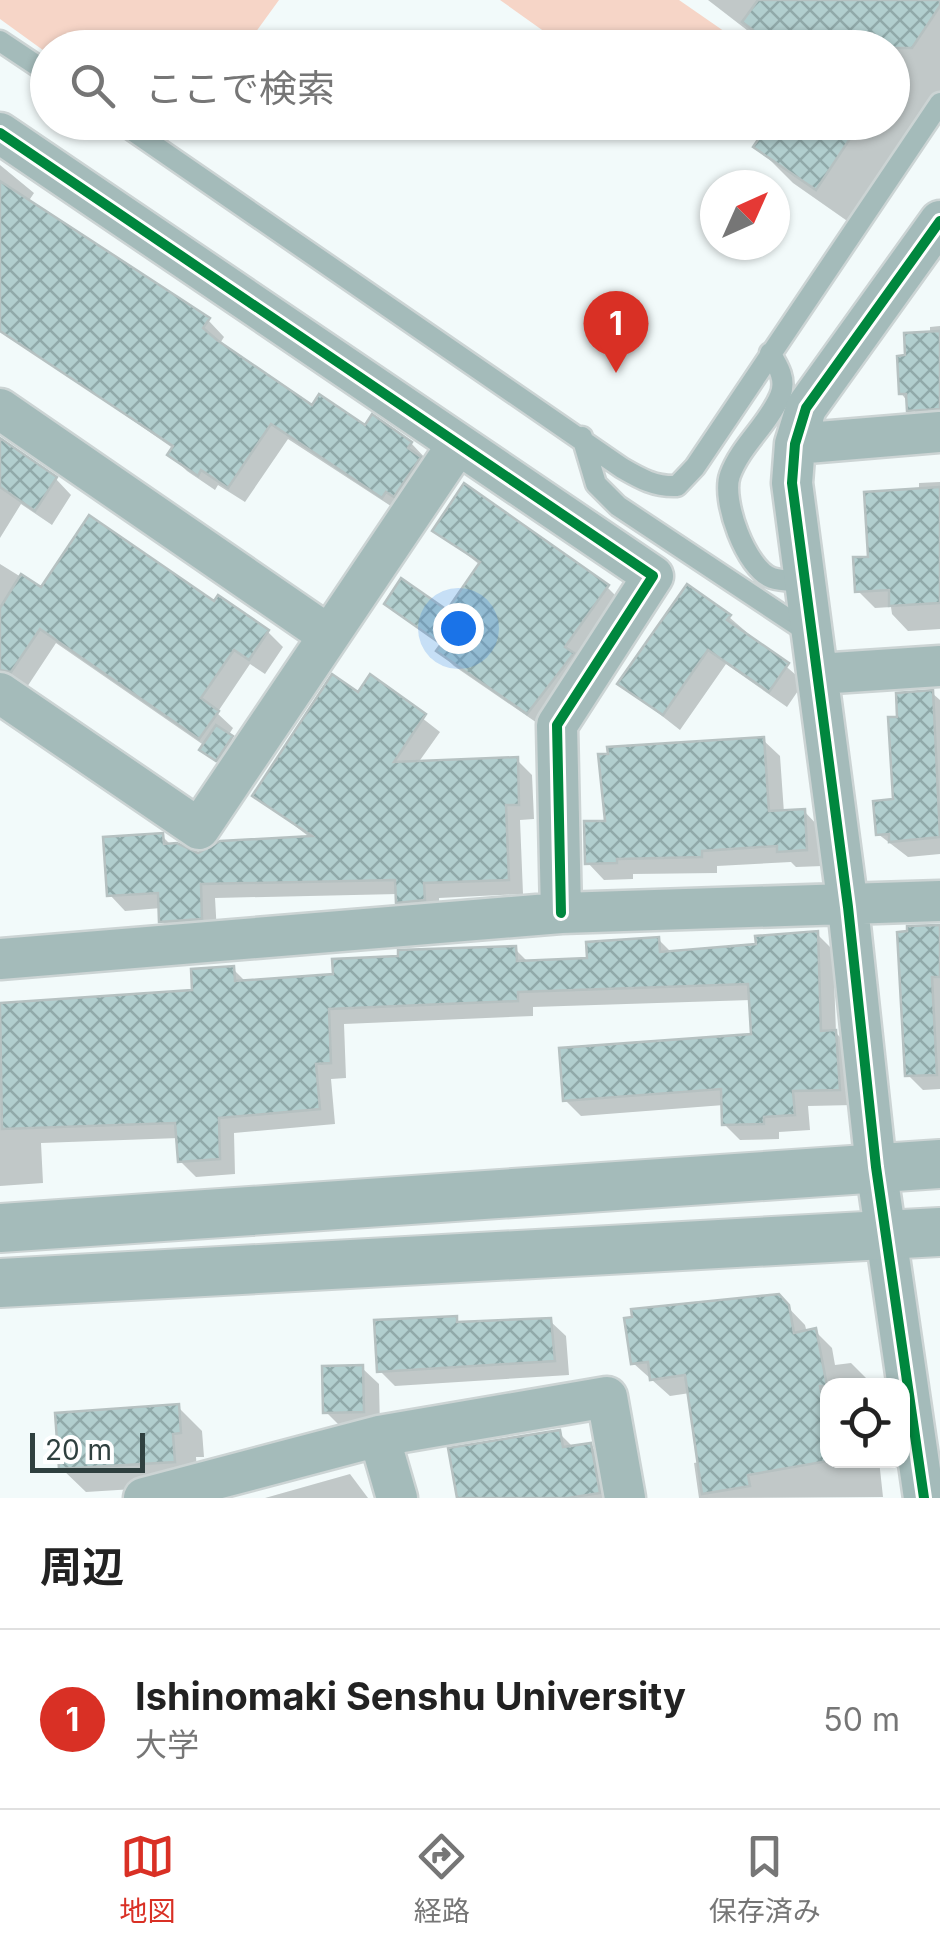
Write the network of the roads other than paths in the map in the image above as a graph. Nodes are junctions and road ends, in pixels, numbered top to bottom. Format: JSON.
{"nodes":[{"id":1,"x":0,"y":41,"type":"edge"},
{"id":2,"x":30,"y":61,"type":"edge"},
{"id":3,"x":940,"y":103,"type":"edge"},
{"id":4,"x":0,"y":133,"type":"edge"},
{"id":5,"x":146,"y":140,"type":"edge"},
{"id":6,"x":940,"y":220,"type":"edge"},
{"id":7,"x":770,"y":353,"type":"junction"},
{"id":8,"x":0,"y":409,"type":"edge"},
{"id":9,"x":940,"y":432,"type":"edge"},
{"id":10,"x":582,"y":437,"type":"junction"},
{"id":11,"x":458,"y":444,"type":"junction"},
{"id":12,"x":795,"y":444,"type":"junction"},
{"id":13,"x":804,"y":582,"type":"junction"},
{"id":14,"x":809,"y":633,"type":"junction"},
{"id":15,"x":328,"y":634,"type":"junction"},
{"id":16,"x":940,"y":666,"type":"edge"},
{"id":17,"x":818,"y":674,"type":"junction"},
{"id":18,"x":0,"y":693,"type":"edge"},
{"id":19,"x":940,"y":902,"type":"edge"},
{"id":20,"x":848,"y":907,"type":"junction"},
{"id":21,"x":561,"y":913,"type":"junction"},
{"id":22,"x":0,"y":959,"type":"edge"},
{"id":23,"x":940,"y":1164,"type":"edge"},
{"id":24,"x":876,"y":1167,"type":"junction"},
{"id":25,"x":0,"y":1228,"type":"edge"},
{"id":26,"x":940,"y":1232,"type":"edge"},
{"id":27,"x":886,"y":1235,"type":"junction"},
{"id":28,"x":0,"y":1283,"type":"edge"},
{"id":29,"x":379,"y":1436,"type":"junction"},
{"id":30,"x":144,"y":1498,"type":"edge"},
{"id":31,"x":397,"y":1498,"type":"edge"},
{"id":32,"x":625,"y":1498,"type":"edge"},
{"id":33,"x":924,"y":1498,"type":"edge"}],
"edges":[{"from":1,"to":2,"type":"lane"},
{"from":3,"to":7,"type":"lane"},
{"from":4,"to":11,"type":"street"},
{"from":5,"to":10,"type":"lane"},
{"from":6,"to":12,"type":"street"},
{"from":7,"to":10,"type":"lane"},
{"from":7,"to":13,"type":"lane"},
{"from":8,"to":15,"type":"street"},
{"from":9,"to":12,"type":"street"},
{"from":10,"to":14,"type":"lane"},
{"from":11,"to":15,"type":"street"},
{"from":11,"to":21,"type":"street"},
{"from":12,"to":13,"type":"street"},
{"from":13,"to":14,"type":"street"},
{"from":14,"to":17,"type":"street"},
{"from":15,"to":18,"type":"street"},
{"from":16,"to":17,"type":"street"},
{"from":17,"to":20,"type":"street"},
{"from":19,"to":20,"type":"street"},
{"from":20,"to":21,"type":"street"},
{"from":20,"to":24,"type":"street"},
{"from":21,"to":22,"type":"street"},
{"from":23,"to":24,"type":"street"},
{"from":24,"to":25,"type":"street"},
{"from":24,"to":27,"type":"street"},
{"from":26,"to":27,"type":"street"},
{"from":27,"to":28,"type":"street"},
{"from":27,"to":33,"type":"street"},
{"from":29,"to":30,"type":"street"},
{"from":29,"to":31,"type":"street"},
{"from":29,"to":32,"type":"street"}]}
